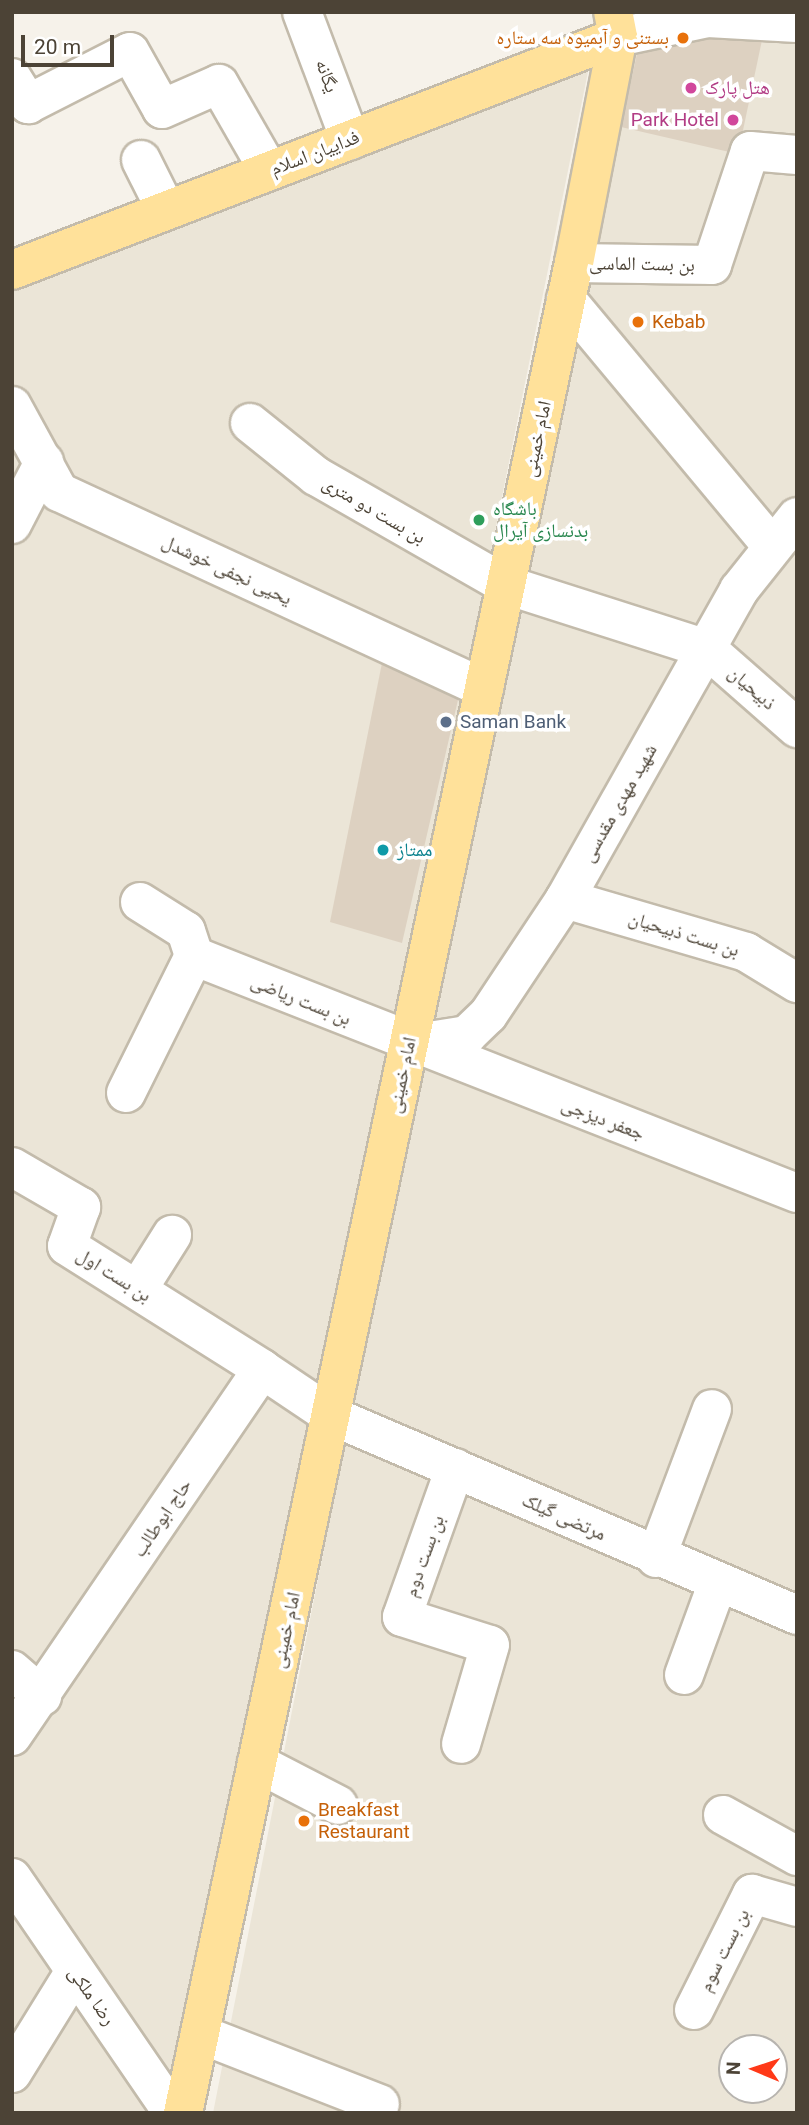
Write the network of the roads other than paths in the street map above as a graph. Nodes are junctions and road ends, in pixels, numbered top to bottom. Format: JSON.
{"nodes":[{"id":1,"x":302,"y":12,"type":"edge"},
{"id":2,"x":623,"y":21,"type":"edge"},
{"id":3,"x":797,"y":23,"type":"edge"},
{"id":4,"x":12,"y":78,"type":"edge"},
{"id":5,"x":350,"y":140,"type":"junction"},
{"id":6,"x":797,"y":155,"type":"edge"},
{"id":7,"x":141,"y":160,"type":"dead end"},
{"id":8,"x":270,"y":171,"type":"junction"},
{"id":9,"x":166,"y":210,"type":"junction"},
{"id":10,"x":12,"y":270,"type":"edge"},
{"id":11,"x":570,"y":281,"type":"junction"},
{"id":12,"x":12,"y":406,"type":"edge"},
{"id":13,"x":250,"y":423,"type":"dead end"},
{"id":14,"x":44,"y":462,"type":"junction"},
{"id":15,"x":797,"y":517,"type":"edge"},
{"id":16,"x":12,"y":524,"type":"edge"},
{"id":17,"x":770,"y":544,"type":"junction"},
{"id":18,"x":506,"y":585,"type":"junction"},
{"id":19,"x":707,"y":649,"type":"junction"},
{"id":20,"x":485,"y":688,"type":"junction"},
{"id":21,"x":797,"y":728,"type":"edge"},
{"id":22,"x":565,"y":898,"type":"junction"},
{"id":23,"x":140,"y":902,"type":"dead end"},
{"id":24,"x":194,"y":956,"type":"junction"},
{"id":25,"x":797,"y":984,"type":"edge"},
{"id":26,"x":409,"y":1045,"type":"junction"},
{"id":27,"x":126,"y":1093,"type":"dead end"},
{"id":28,"x":12,"y":1167,"type":"edge"},
{"id":29,"x":797,"y":1193,"type":"edge"},
{"id":30,"x":172,"y":1235,"type":"dead end"},
{"id":31,"x":138,"y":1289,"type":"junction"},
{"id":32,"x":262,"y":1369,"type":"junction"},
{"id":33,"x":712,"y":1409,"type":"dead end"},
{"id":34,"x":332,"y":1416,"type":"junction"},
{"id":35,"x":455,"y":1468,"type":"junction"},
{"id":36,"x":656,"y":1558,"type":"junction"},
{"id":37,"x":718,"y":1582,"type":"junction"},
{"id":38,"x":797,"y":1615,"type":"edge"},
{"id":39,"x":12,"y":1670,"type":"edge"},
{"id":40,"x":684,"y":1675,"type":"dead end"},
{"id":41,"x":42,"y":1696,"type":"junction"},
{"id":42,"x":12,"y":1736,"type":"edge"},
{"id":43,"x":461,"y":1744,"type":"dead end"},
{"id":44,"x":257,"y":1763,"type":"junction"},
{"id":45,"x":338,"y":1805,"type":"dead end"},
{"id":46,"x":723,"y":1815,"type":"dead end"},
{"id":47,"x":797,"y":1856,"type":"edge"},
{"id":48,"x":12,"y":1878,"type":"edge"},
{"id":49,"x":797,"y":1907,"type":"edge"},
{"id":50,"x":75,"y":1971,"type":"junction"},
{"id":51,"x":694,"y":2010,"type":"dead end"},
{"id":52,"x":200,"y":2034,"type":"junction"},
{"id":53,"x":12,"y":2073,"type":"edge"},
{"id":54,"x":380,"y":2104,"type":"dead end"},
{"id":55,"x":173,"y":2113,"type":"edge"},
{"id":56,"x":183,"y":2113,"type":"edge"}],
"edges":[{"from":1,"to":5,"type":"street","name":"یگانه"},
{"from":2,"to":3,"type":"street"},
{"from":2,"to":5,"type":"main road","name":"فداییان اسلام"},
{"from":2,"to":11,"type":"main road","name":"امام خمینی"},
{"from":4,"to":8,"type":"street"},
{"from":5,"to":8,"type":"main road","name":"فداییان اسلام"},
{"from":6,"to":11,"type":"street","name":"بن بست الماسی"},
{"from":7,"to":9,"type":"street"},
{"from":8,"to":9,"type":"main road","name":"فداییان اسلام"},
{"from":9,"to":10,"type":"main road","name":"فداییان اسلام"},
{"from":11,"to":17,"type":"street"},
{"from":11,"to":18,"type":"main road","name":"امام خمینی"},
{"from":12,"to":14,"type":"street","name":"یحیی نجفی خوشدل"},
{"from":13,"to":18,"type":"street","name":"بن بست دو متری"},
{"from":14,"to":16,"type":"street"},
{"from":14,"to":20,"type":"street","name":"یحیی نجفی خوشدل"},
{"from":15,"to":17,"type":"street","name":"شهید مهدی مقدسی"},
{"from":17,"to":19,"type":"street","name":"شهید مهدی مقدسی"},
{"from":18,"to":19,"type":"street","name":"بن بست دو متری"},
{"from":18,"to":20,"type":"main road","name":"امام خمینی"},
{"from":19,"to":21,"type":"street","name":"ذبیحیان"},
{"from":19,"to":22,"type":"street","name":"شهید مهدی مقدسی"},
{"from":20,"to":26,"type":"main road","name":"امام خمینی"},
{"from":22,"to":25,"type":"street","name":"بن بست ذبیحیان"},
{"from":22,"to":26,"type":"street","name":"شهید مهدی مقدسی"},
{"from":23,"to":24,"type":"street"},
{"from":24,"to":26,"type":"street","name":"بن بست ریاضی"},
{"from":24,"to":27,"type":"street"},
{"from":26,"to":29,"type":"street","name":"جعفر دیزجی"},
{"from":26,"to":34,"type":"main road","name":"امام خمینی"},
{"from":28,"to":31,"type":"street","name":"بن بست اول"},
{"from":30,"to":31,"type":"street"},
{"from":31,"to":32,"type":"street","name":"بن بست اول"},
{"from":32,"to":34,"type":"street"},
{"from":32,"to":41,"type":"street","name":"حاج ابوطالب"},
{"from":33,"to":36,"type":"street"},
{"from":34,"to":35,"type":"street","name":"مرتضی گیلک"},
{"from":34,"to":44,"type":"main road","name":"امام خمینی"},
{"from":35,"to":36,"type":"street","name":"مرتضی گیلک"},
{"from":35,"to":43,"type":"street","name":"بن بست دوم"},
{"from":36,"to":37,"type":"street","name":"مرتضی گیلک"},
{"from":37,"to":38,"type":"street","name":"مرتضی گیلک"},
{"from":37,"to":40,"type":"street"},
{"from":39,"to":41,"type":"street"},
{"from":41,"to":42,"type":"street","name":"حاج ابوطالب"},
{"from":44,"to":45,"type":"street"},
{"from":44,"to":52,"type":"main road","name":"امام خمینی"},
{"from":46,"to":47,"type":"street"},
{"from":48,"to":50,"type":"street","name":"رضا ملکی"},
{"from":49,"to":51,"type":"street","name":"بن بست سوم"},
{"from":50,"to":53,"type":"street"},
{"from":50,"to":55,"type":"street","name":"رضا ملکی"},
{"from":52,"to":54,"type":"street"},
{"from":52,"to":56,"type":"main road","name":"امام خمینی"}]}
